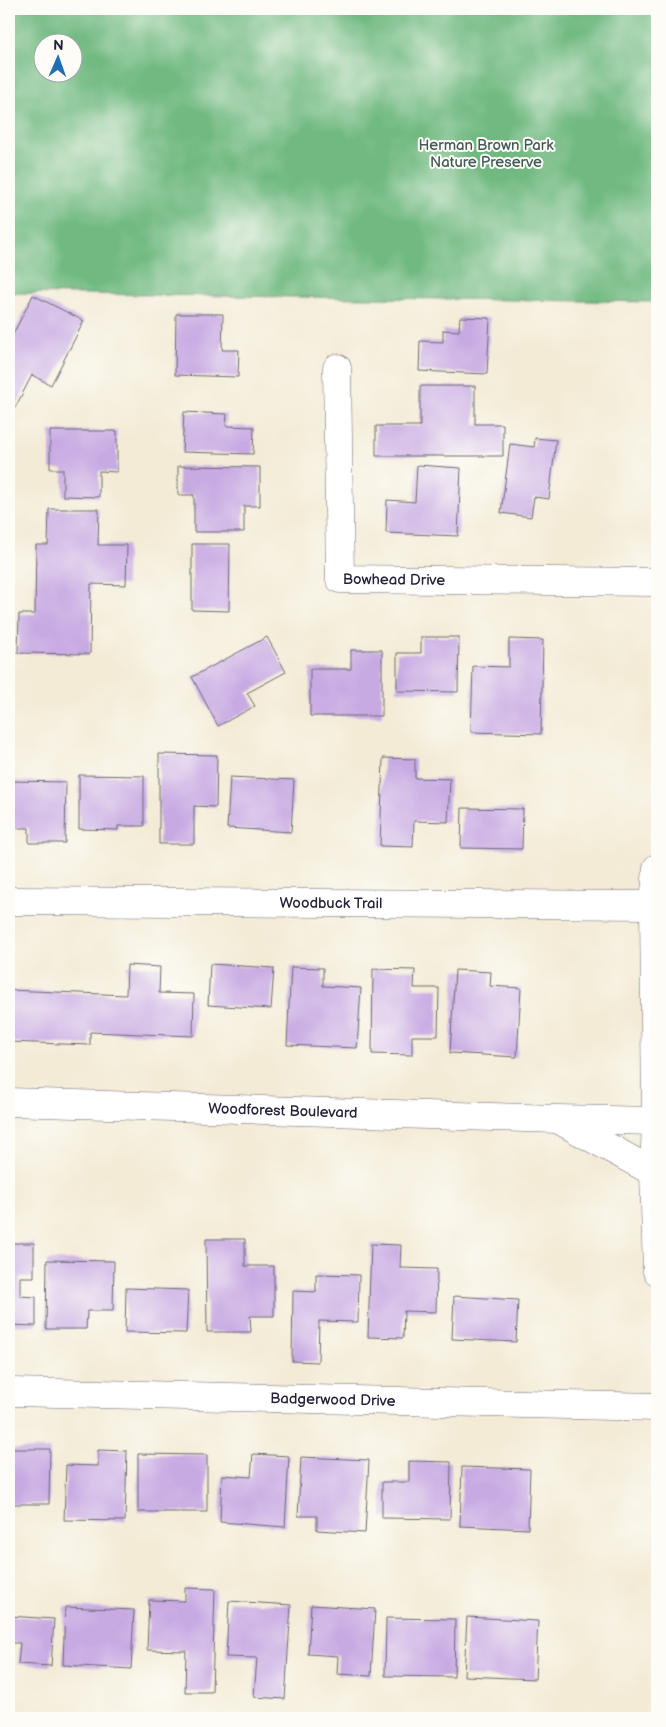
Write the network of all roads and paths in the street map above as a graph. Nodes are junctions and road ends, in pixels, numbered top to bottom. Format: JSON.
{"nodes":[{"id":1,"x":337,"y":368,"type":"dead end"},
{"id":2,"x":657,"y":582,"type":"edge"},
{"id":3,"x":657,"y":868,"type":"edge"},
{"id":4,"x":9,"y":900,"type":"edge"},
{"id":5,"x":654,"y":905,"type":"junction"},
{"id":6,"x":9,"y":1102,"type":"edge"},
{"id":7,"x":557,"y":1119,"type":"junction"},
{"id":8,"x":657,"y":1120,"type":"edge"},
{"id":9,"x":656,"y":1174,"type":"edge"},
{"id":10,"x":657,"y":1271,"type":"edge"},
{"id":11,"x":9,"y":1393,"type":"edge"},
{"id":12,"x":657,"y":1407,"type":"edge"}],
"edges":[{"from":1,"to":2,"type":"street","name":"Bowhead Drive"},
{"from":3,"to":5,"type":"street"},
{"from":4,"to":5,"type":"street","name":"Woodbuck Trail"},
{"from":5,"to":8,"type":"street"},
{"from":6,"to":7,"type":"street","name":"Woodforest Boulevard"},
{"from":7,"to":8,"type":"street","name":"Woodforest Boulevard"},
{"from":7,"to":9,"type":"street","name":"Woodforest Boulevard"},
{"from":8,"to":9,"type":"street"},
{"from":9,"to":10,"type":"street"},
{"from":11,"to":12,"type":"street","name":"Badgerwood Drive"}]}
